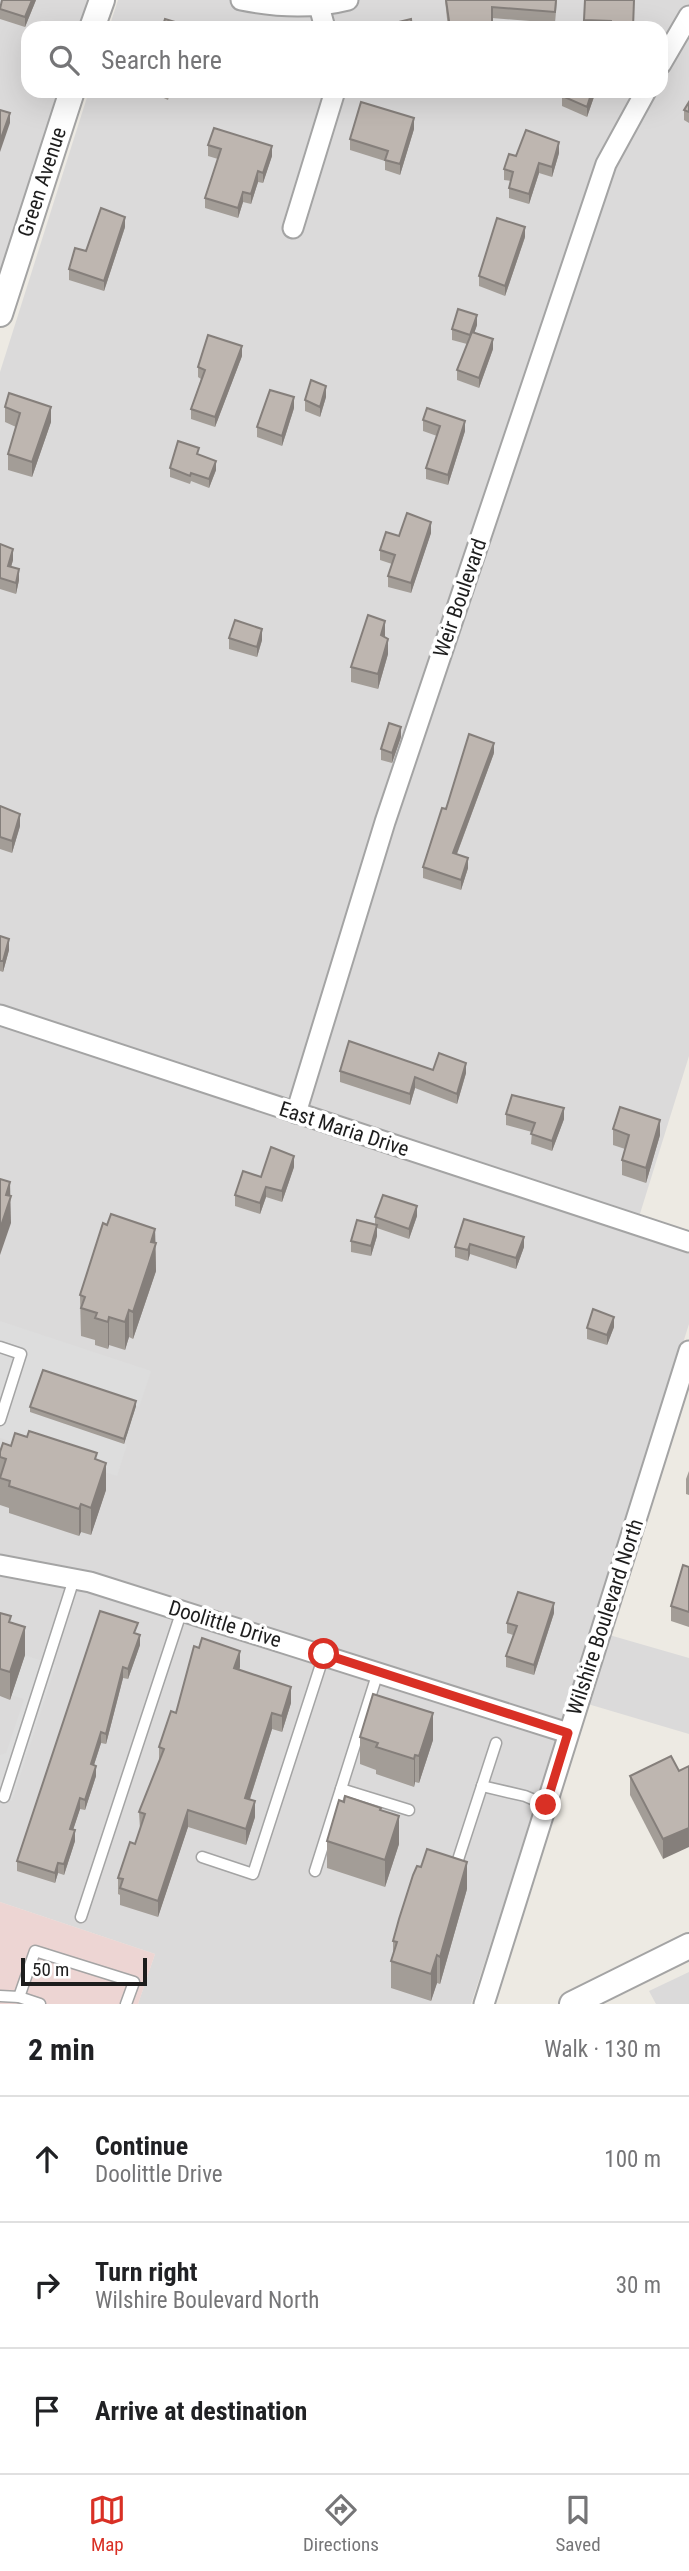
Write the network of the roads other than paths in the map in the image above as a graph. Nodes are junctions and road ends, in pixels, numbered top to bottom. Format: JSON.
{"nodes":[{"id":1,"x":102,"y":0,"type":"edge"},
{"id":2,"x":241,"y":0,"type":"edge"},
{"id":3,"x":348,"y":0,"type":"edge"},
{"id":4,"x":319,"y":6,"type":"junction"},
{"id":5,"x":689,"y":16,"type":"edge"},
{"id":6,"x":94,"y":21,"type":"edge"},
{"id":7,"x":323,"y":21,"type":"edge"},
{"id":8,"x":668,"y":52,"type":"edge"},
{"id":9,"x":70,"y":98,"type":"edge"},
{"id":10,"x":333,"y":98,"type":"edge"},
{"id":11,"x":642,"y":98,"type":"edge"},
{"id":12,"x":293,"y":228,"type":"dead end"},
{"id":13,"x":0,"y":314,"type":"edge"},
{"id":14,"x":0,"y":1015,"type":"edge"},
{"id":15,"x":296,"y":1113,"type":"junction"},
{"id":16,"x":689,"y":1242,"type":"edge"},
{"id":17,"x":0,"y":1347,"type":"edge"},
{"id":18,"x":689,"y":1351,"type":"edge"},
{"id":19,"x":0,"y":1420,"type":"edge"},
{"id":20,"x":0,"y":1565,"type":"edge"},
{"id":21,"x":74,"y":1579,"type":"junction"},
{"id":22,"x":182,"y":1610,"type":"junction"},
{"id":23,"x":324,"y":1654,"type":"junction"},
{"id":24,"x":379,"y":1672,"type":"junction"},
{"id":25,"x":568,"y":1733,"type":"junction"},
{"id":26,"x":496,"y":1743,"type":"dead end"},
{"id":27,"x":482,"y":1786,"type":"junction"},
{"id":28,"x":341,"y":1789,"type":"junction"},
{"id":29,"x":4,"y":1797,"type":"dead end"},
{"id":30,"x":546,"y":1805,"type":"junction"},
{"id":31,"x":409,"y":1810,"type":"dead end"},
{"id":32,"x":202,"y":1857,"type":"dead end"},
{"id":33,"x":315,"y":1871,"type":"dead end"},
{"id":34,"x":453,"y":1877,"type":"edge"},
{"id":35,"x":81,"y":1917,"type":"dead end"},
{"id":36,"x":689,"y":1946,"type":"edge"},
{"id":37,"x":0,"y":1996,"type":"edge"},
{"id":38,"x":19,"y":1997,"type":"junction"},
{"id":39,"x":40,"y":2004,"type":"edge"},
{"id":40,"x":126,"y":2004,"type":"edge"},
{"id":41,"x":484,"y":2004,"type":"edge"},
{"id":42,"x":572,"y":2004,"type":"edge"}],
"edges":[{"from":1,"to":6,"type":"street"},
{"from":2,"to":4,"type":"street"},
{"from":3,"to":4,"type":"street"},
{"from":4,"to":7,"type":"street"},
{"from":5,"to":8,"type":"street"},
{"from":9,"to":13,"type":"street","name":"Green Avenue"},
{"from":10,"to":12,"type":"street"},
{"from":11,"to":15,"type":"street","name":"Weir Boulevard"},
{"from":14,"to":15,"type":"street","name":"East Maria Drive"},
{"from":15,"to":16,"type":"street","name":"East Maria Drive"},
{"from":17,"to":19,"type":"lane"},
{"from":18,"to":25,"type":"street","name":"Wilshire Boulevard North"},
{"from":20,"to":21,"type":"street","name":"Doolittle Drive"},
{"from":21,"to":22,"type":"street","name":"Doolittle Drive"},
{"from":21,"to":29,"type":"lane"},
{"from":22,"to":23,"type":"street","name":"Doolittle Drive"},
{"from":22,"to":35,"type":"lane"},
{"from":23,"to":24,"type":"street","name":"Doolittle Drive"},
{"from":23,"to":32,"type":"lane"},
{"from":24,"to":25,"type":"street","name":"Doolittle Drive"},
{"from":24,"to":28,"type":"lane"},
{"from":25,"to":30,"type":"street","name":"Wilshire Boulevard North"},
{"from":26,"to":27,"type":"lane"},
{"from":27,"to":30,"type":"lane"},
{"from":27,"to":34,"type":"lane"},
{"from":28,"to":31,"type":"lane"},
{"from":28,"to":33,"type":"lane"},
{"from":30,"to":41,"type":"street","name":"Wilshire Boulevard North"},
{"from":36,"to":42,"type":"street"},
{"from":37,"to":38,"type":"lane"},
{"from":38,"to":39,"type":"lane"},
{"from":38,"to":40,"type":"lane"}]}
